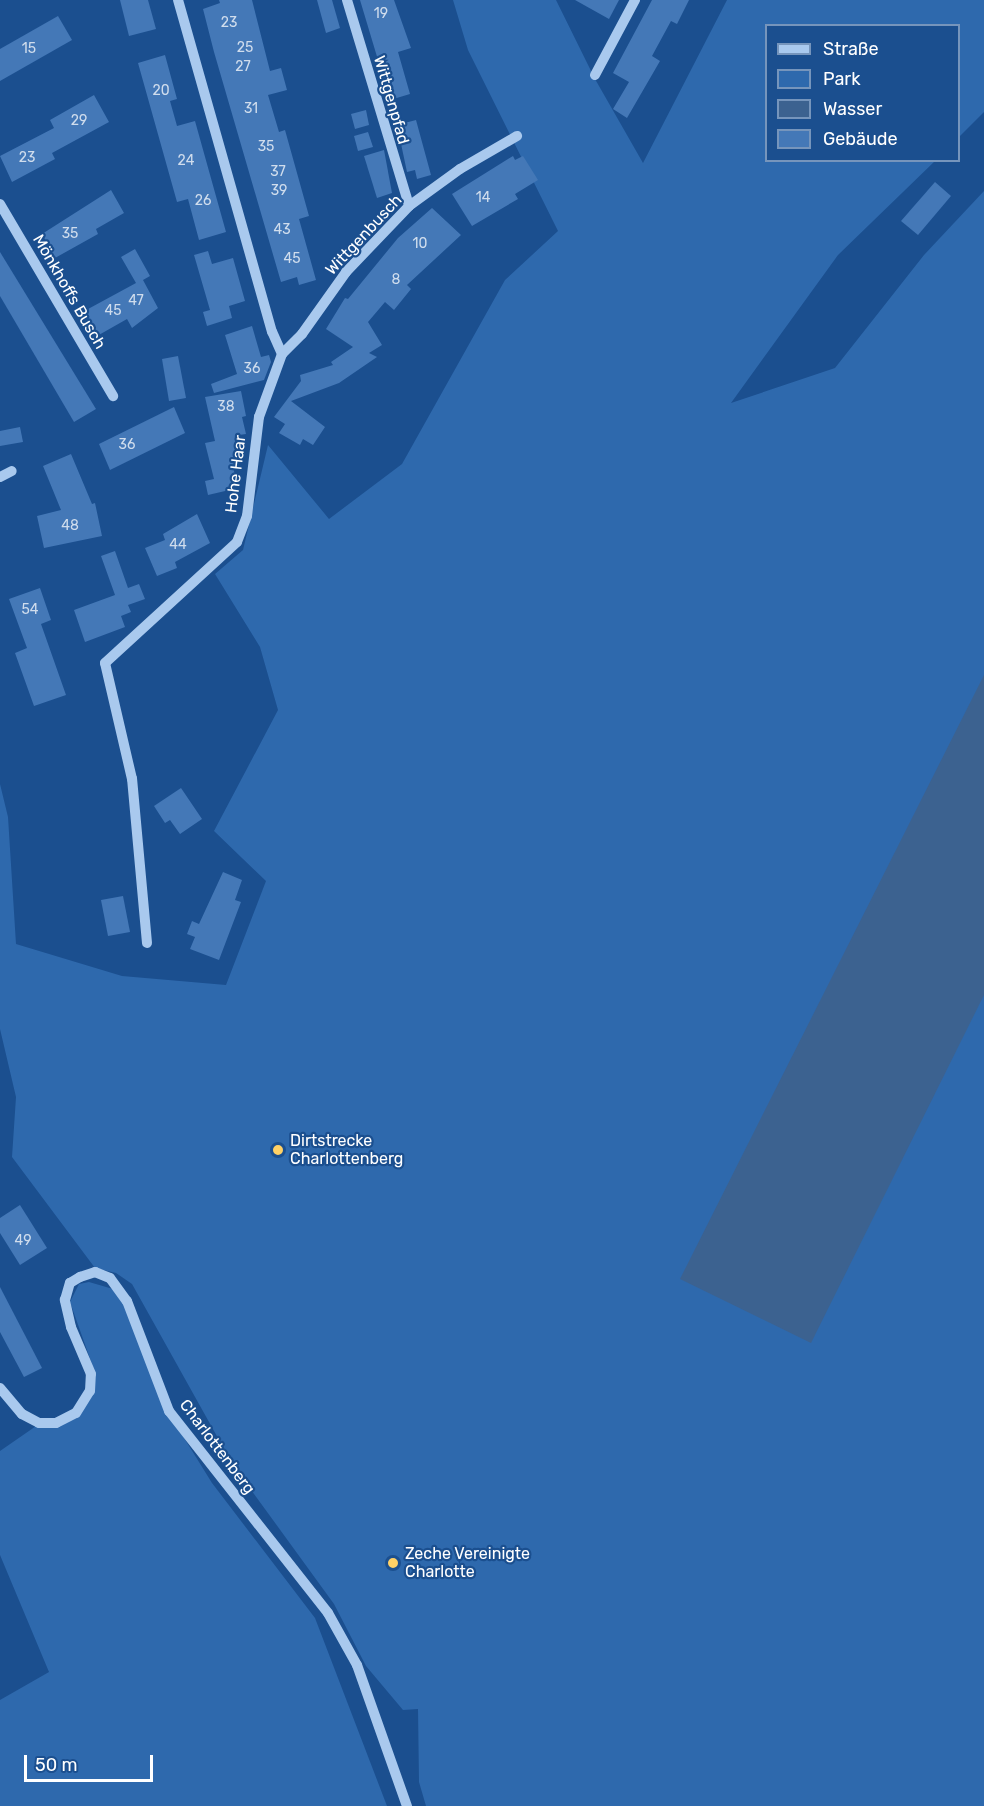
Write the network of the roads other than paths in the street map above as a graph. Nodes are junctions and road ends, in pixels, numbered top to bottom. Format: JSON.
{"nodes":[{"id":1,"x":178,"y":0,"type":"edge"},
{"id":2,"x":347,"y":0,"type":"edge"},
{"id":3,"x":635,"y":0,"type":"edge"},
{"id":4,"x":595,"y":75,"type":"dead end"},
{"id":5,"x":517,"y":136,"type":"dead end"},
{"id":6,"x":0,"y":204,"type":"edge"},
{"id":7,"x":409,"y":207,"type":"junction"},
{"id":8,"x":282,"y":354,"type":"junction"},
{"id":9,"x":113,"y":396,"type":"dead end"},
{"id":10,"x":12,"y":471,"type":"dead end"},
{"id":11,"x":0,"y":477,"type":"edge"},
{"id":12,"x":147,"y":943,"type":"dead end"},
{"id":13,"x":0,"y":1388,"type":"edge"},
{"id":14,"x":407,"y":1806,"type":"edge"}],
"edges":[{"from":1,"to":8,"type":"street"},
{"from":2,"to":7,"type":"street","name":"Wittgenpfad"},
{"from":3,"to":4,"type":"street"},
{"from":5,"to":7,"type":"street","name":"Wittgenbusch"},
{"from":6,"to":9,"type":"street","name":"Mönkhoffs Busch"},
{"from":7,"to":8,"type":"street","name":"Wittgenbusch"},
{"from":8,"to":12,"type":"street","name":"Hohe Haar"},
{"from":10,"to":11,"type":"street"},
{"from":13,"to":14,"type":"street","name":"Charlottenberg"}]}
